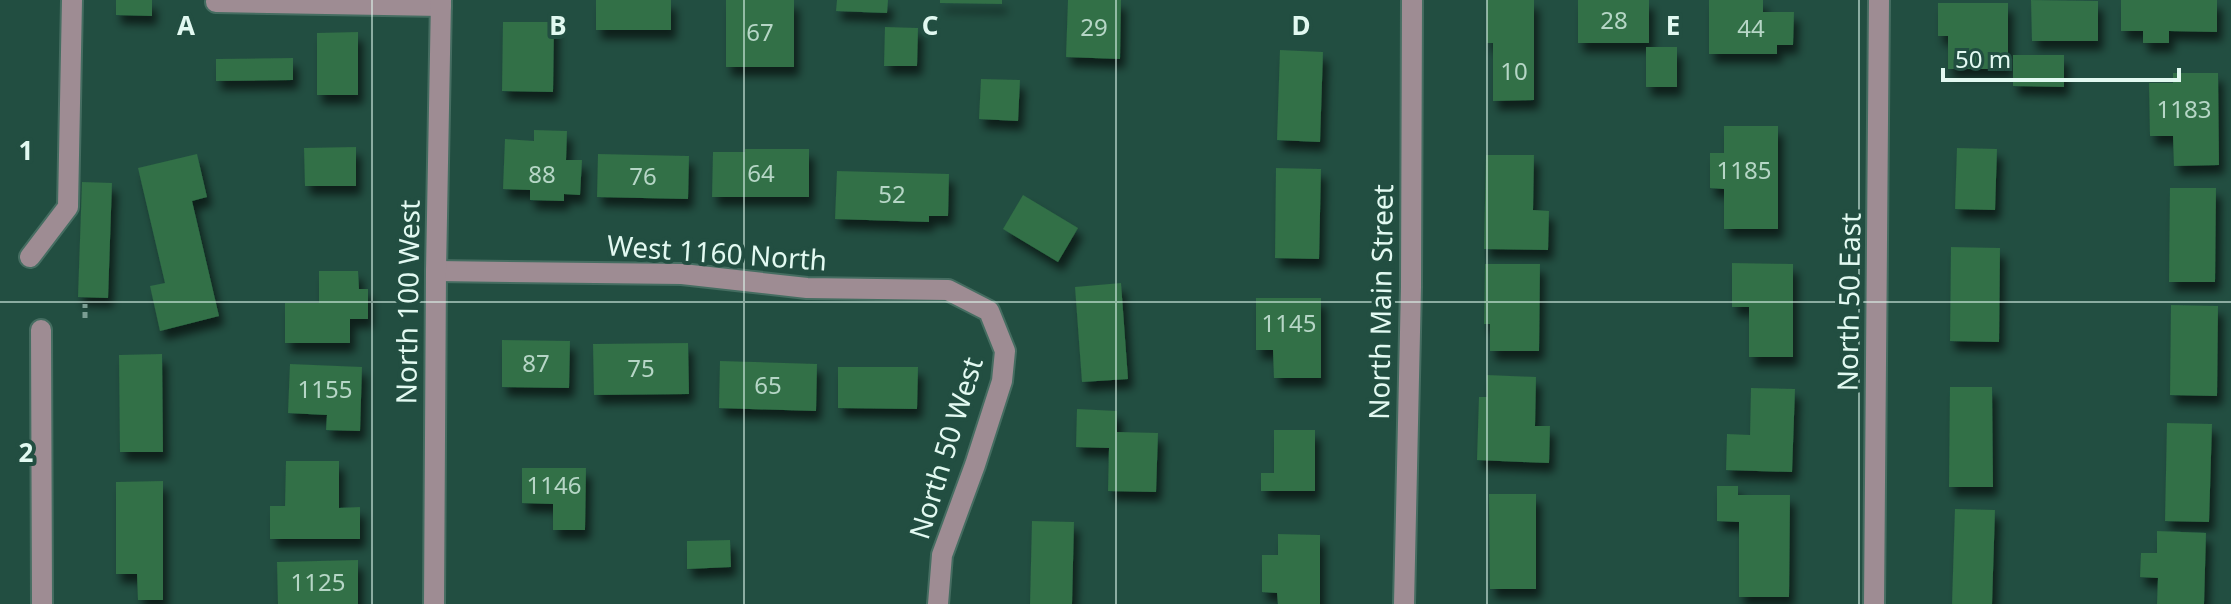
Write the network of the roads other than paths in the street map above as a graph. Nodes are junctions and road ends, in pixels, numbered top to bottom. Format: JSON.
{"nodes":[{"id":1,"x":72,"y":0,"type":"edge"},
{"id":2,"x":1412,"y":0,"type":"edge"},
{"id":3,"x":1879,"y":0,"type":"edge"},
{"id":4,"x":216,"y":2,"type":"dead end"},
{"id":5,"x":441,"y":3,"type":"edge"},
{"id":6,"x":30,"y":257,"type":"dead end"},
{"id":7,"x":436,"y":271,"type":"junction"},
{"id":8,"x":989,"y":311,"type":"joint"},
{"id":9,"x":41,"y":330,"type":"dead end"},
{"id":10,"x":42,"y":604,"type":"edge"},
{"id":11,"x":434,"y":604,"type":"edge"},
{"id":12,"x":938,"y":604,"type":"edge"},
{"id":13,"x":1404,"y":604,"type":"edge"},
{"id":14,"x":1874,"y":604,"type":"edge"}],
"edges":[{"from":1,"to":6,"type":"street"},
{"from":2,"to":13,"type":"street","name":"North Main Street"},
{"from":3,"to":14,"type":"street","name":"North 50 East"},
{"from":4,"to":5,"type":"street"},
{"from":5,"to":7,"type":"street","name":"North 100 West"},
{"from":7,"to":8,"type":"street","name":"West 1160 North"},
{"from":7,"to":11,"type":"street","name":"North 100 West"},
{"from":8,"to":12,"type":"street","name":"North 50 West"},
{"from":9,"to":10,"type":"street"}]}
